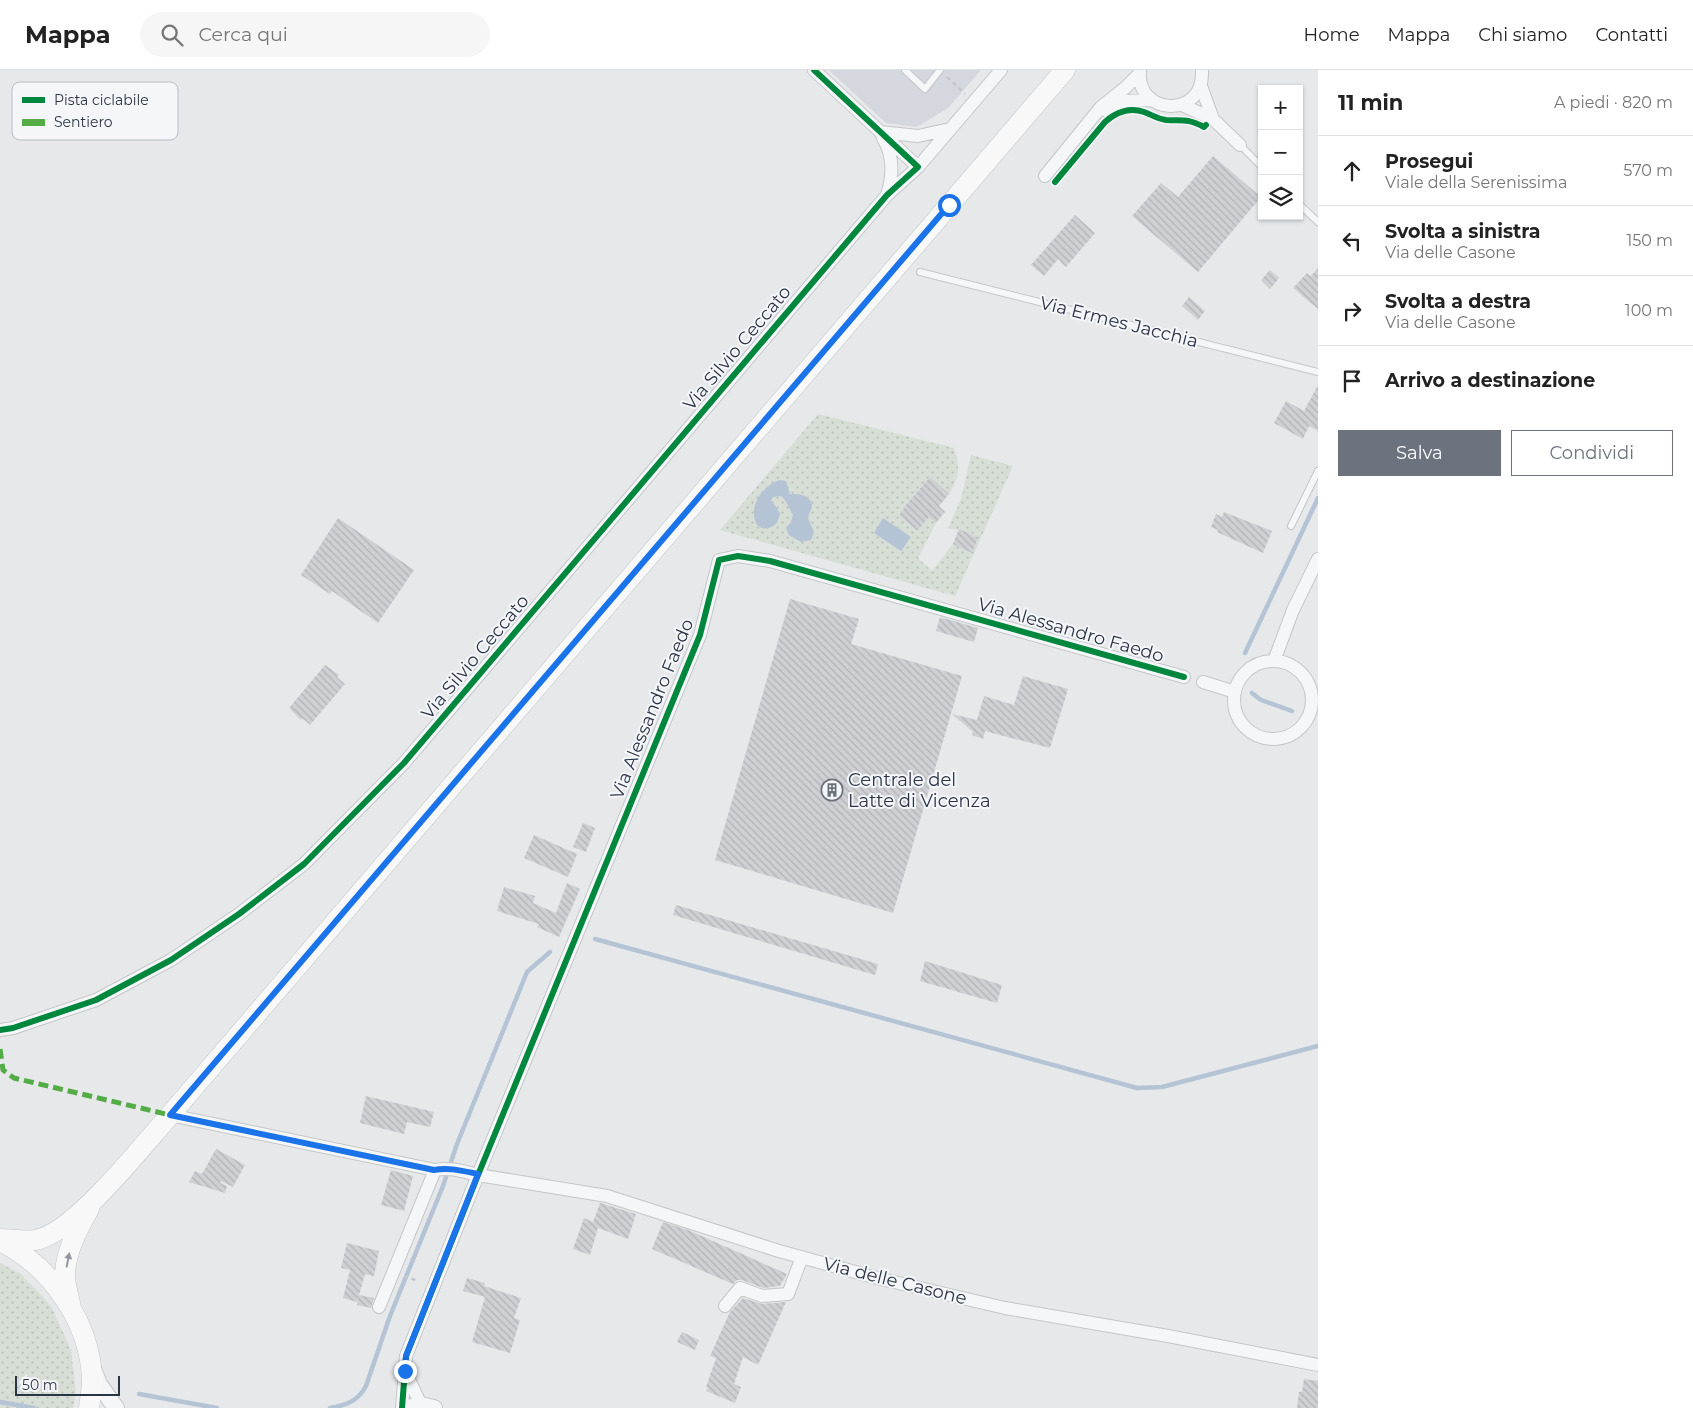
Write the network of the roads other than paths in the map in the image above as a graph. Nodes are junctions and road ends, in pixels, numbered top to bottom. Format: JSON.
{"nodes":[{"id":1,"x":814,"y":70,"type":"edge"},
{"id":2,"x":905,"y":70,"type":"edge"},
{"id":3,"x":940,"y":70,"type":"edge"},
{"id":4,"x":1000,"y":70,"type":"edge"},
{"id":5,"x":1065,"y":70,"type":"edge"},
{"id":6,"x":1202,"y":70,"type":"edge"},
{"id":7,"x":1140,"y":71,"type":"edge"},
{"id":8,"x":1201,"y":86,"type":"junction"},
{"id":9,"x":1152,"y":100,"type":"junction"},
{"id":10,"x":1182,"y":104,"type":"junction"},
{"id":11,"x":1213,"y":119,"type":"junction"},
{"id":12,"x":1090,"y":122,"type":"junction"},
{"id":13,"x":950,"y":129,"type":"junction"},
{"id":14,"x":880,"y":132,"type":"junction"},
{"id":15,"x":1240,"y":146,"type":"joint"},
{"id":16,"x":1258,"y":163,"type":"edge"},
{"id":17,"x":918,"y":167,"type":"junction"},
{"id":18,"x":1045,"y":176,"type":"dead end"},
{"id":19,"x":887,"y":195,"type":"junction"},
{"id":20,"x":1303,"y":208,"type":"edge"},
{"id":21,"x":1318,"y":222,"type":"edge"},
{"id":22,"x":920,"y":272,"type":"dead end"},
{"id":23,"x":1318,"y":372,"type":"edge"},
{"id":24,"x":1318,"y":471,"type":"edge"},
{"id":25,"x":1291,"y":526,"type":"dead end"},
{"id":26,"x":1318,"y":559,"type":"edge"},
{"id":27,"x":1274,"y":661,"type":"junction"},
{"id":28,"x":1184,"y":677,"type":"dead end"},
{"id":29,"x":1203,"y":682,"type":"dead end"},
{"id":30,"x":1235,"y":692,"type":"junction"},
{"id":31,"x":0,"y":1030,"type":"edge"},
{"id":32,"x":170,"y":1115,"type":"junction"},
{"id":33,"x":439,"y":1169,"type":"junction"},
{"id":34,"x":478,"y":1174,"type":"junction"},
{"id":35,"x":93,"y":1201,"type":"junction"},
{"id":36,"x":0,"y":1240,"type":"edge"},
{"id":37,"x":802,"y":1257,"type":"junction"},
{"id":38,"x":724,"y":1306,"type":"dead end"},
{"id":39,"x":70,"y":1308,"type":"junction"},
{"id":40,"x":379,"y":1308,"type":"dead end"},
{"id":41,"x":88,"y":1356,"type":"junction"},
{"id":42,"x":1318,"y":1365,"type":"edge"},
{"id":43,"x":405,"y":1371,"type":"junction"},
{"id":44,"x":421,"y":1407,"type":"edge"},
{"id":45,"x":90,"y":1408,"type":"edge"},
{"id":46,"x":116,"y":1408,"type":"edge"},
{"id":47,"x":402,"y":1408,"type":"edge"}],
"edges":[{"from":1,"to":14,"type":"street"},
{"from":2,"to":3,"type":"lane"},
{"from":4,"to":13,"type":"street"},
{"from":5,"to":32,"type":"main road"},
{"from":6,"to":8,"type":"street"},
{"from":7,"to":9,"type":"street"},
{"from":7,"to":12,"type":"street"},
{"from":8,"to":10,"type":"street"},
{"from":8,"to":11,"type":"street"},
{"from":9,"to":10,"type":"street"},
{"from":9,"to":12,"type":"street"},
{"from":10,"to":11,"type":"street"},
{"from":11,"to":15,"type":"street"},
{"from":12,"to":18,"type":"street"},
{"from":13,"to":14,"type":"street"},
{"from":13,"to":17,"type":"street"},
{"from":14,"to":17,"type":"street"},
{"from":14,"to":19,"type":"street"},
{"from":15,"to":16,"type":"lane"},
{"from":17,"to":19,"type":"street","name":"Via Silvio Ceccato"},
{"from":19,"to":31,"type":"street","name":"Via Silvio Ceccato"},
{"from":20,"to":21,"type":"lane"},
{"from":22,"to":23,"type":"lane","name":"Via Ermes Jacchia"},
{"from":24,"to":25,"type":"lane"},
{"from":26,"to":27,"type":"street"},
{"from":27,"to":30,"type":"street"},
{"from":27,"to":30,"type":"street"},
{"from":28,"to":34,"type":"street","name":"Via Alessandro Faedo"},
{"from":29,"to":30,"type":"street"},
{"from":32,"to":33,"type":"street","name":"Via delle Casone"},
{"from":32,"to":35,"type":"main road"},
{"from":33,"to":34,"type":"street","name":"Via delle Casone"},
{"from":33,"to":40,"type":"street"},
{"from":34,"to":37,"type":"street","name":"Via delle Casone"},
{"from":34,"to":43,"type":"street"},
{"from":35,"to":36,"type":"main road"},
{"from":39,"to":35,"type":"main road","one_way":true},
{"from":36,"to":39,"type":"main road"},
{"from":37,"to":38,"type":"street"},
{"from":37,"to":42,"type":"street","name":"Via delle Casone"},
{"from":39,"to":41,"type":"main road"},
{"from":41,"to":45,"type":"main road"},
{"from":41,"to":46,"type":"street"},
{"from":43,"to":44,"type":"street"},
{"from":43,"to":47,"type":"street"}]}
